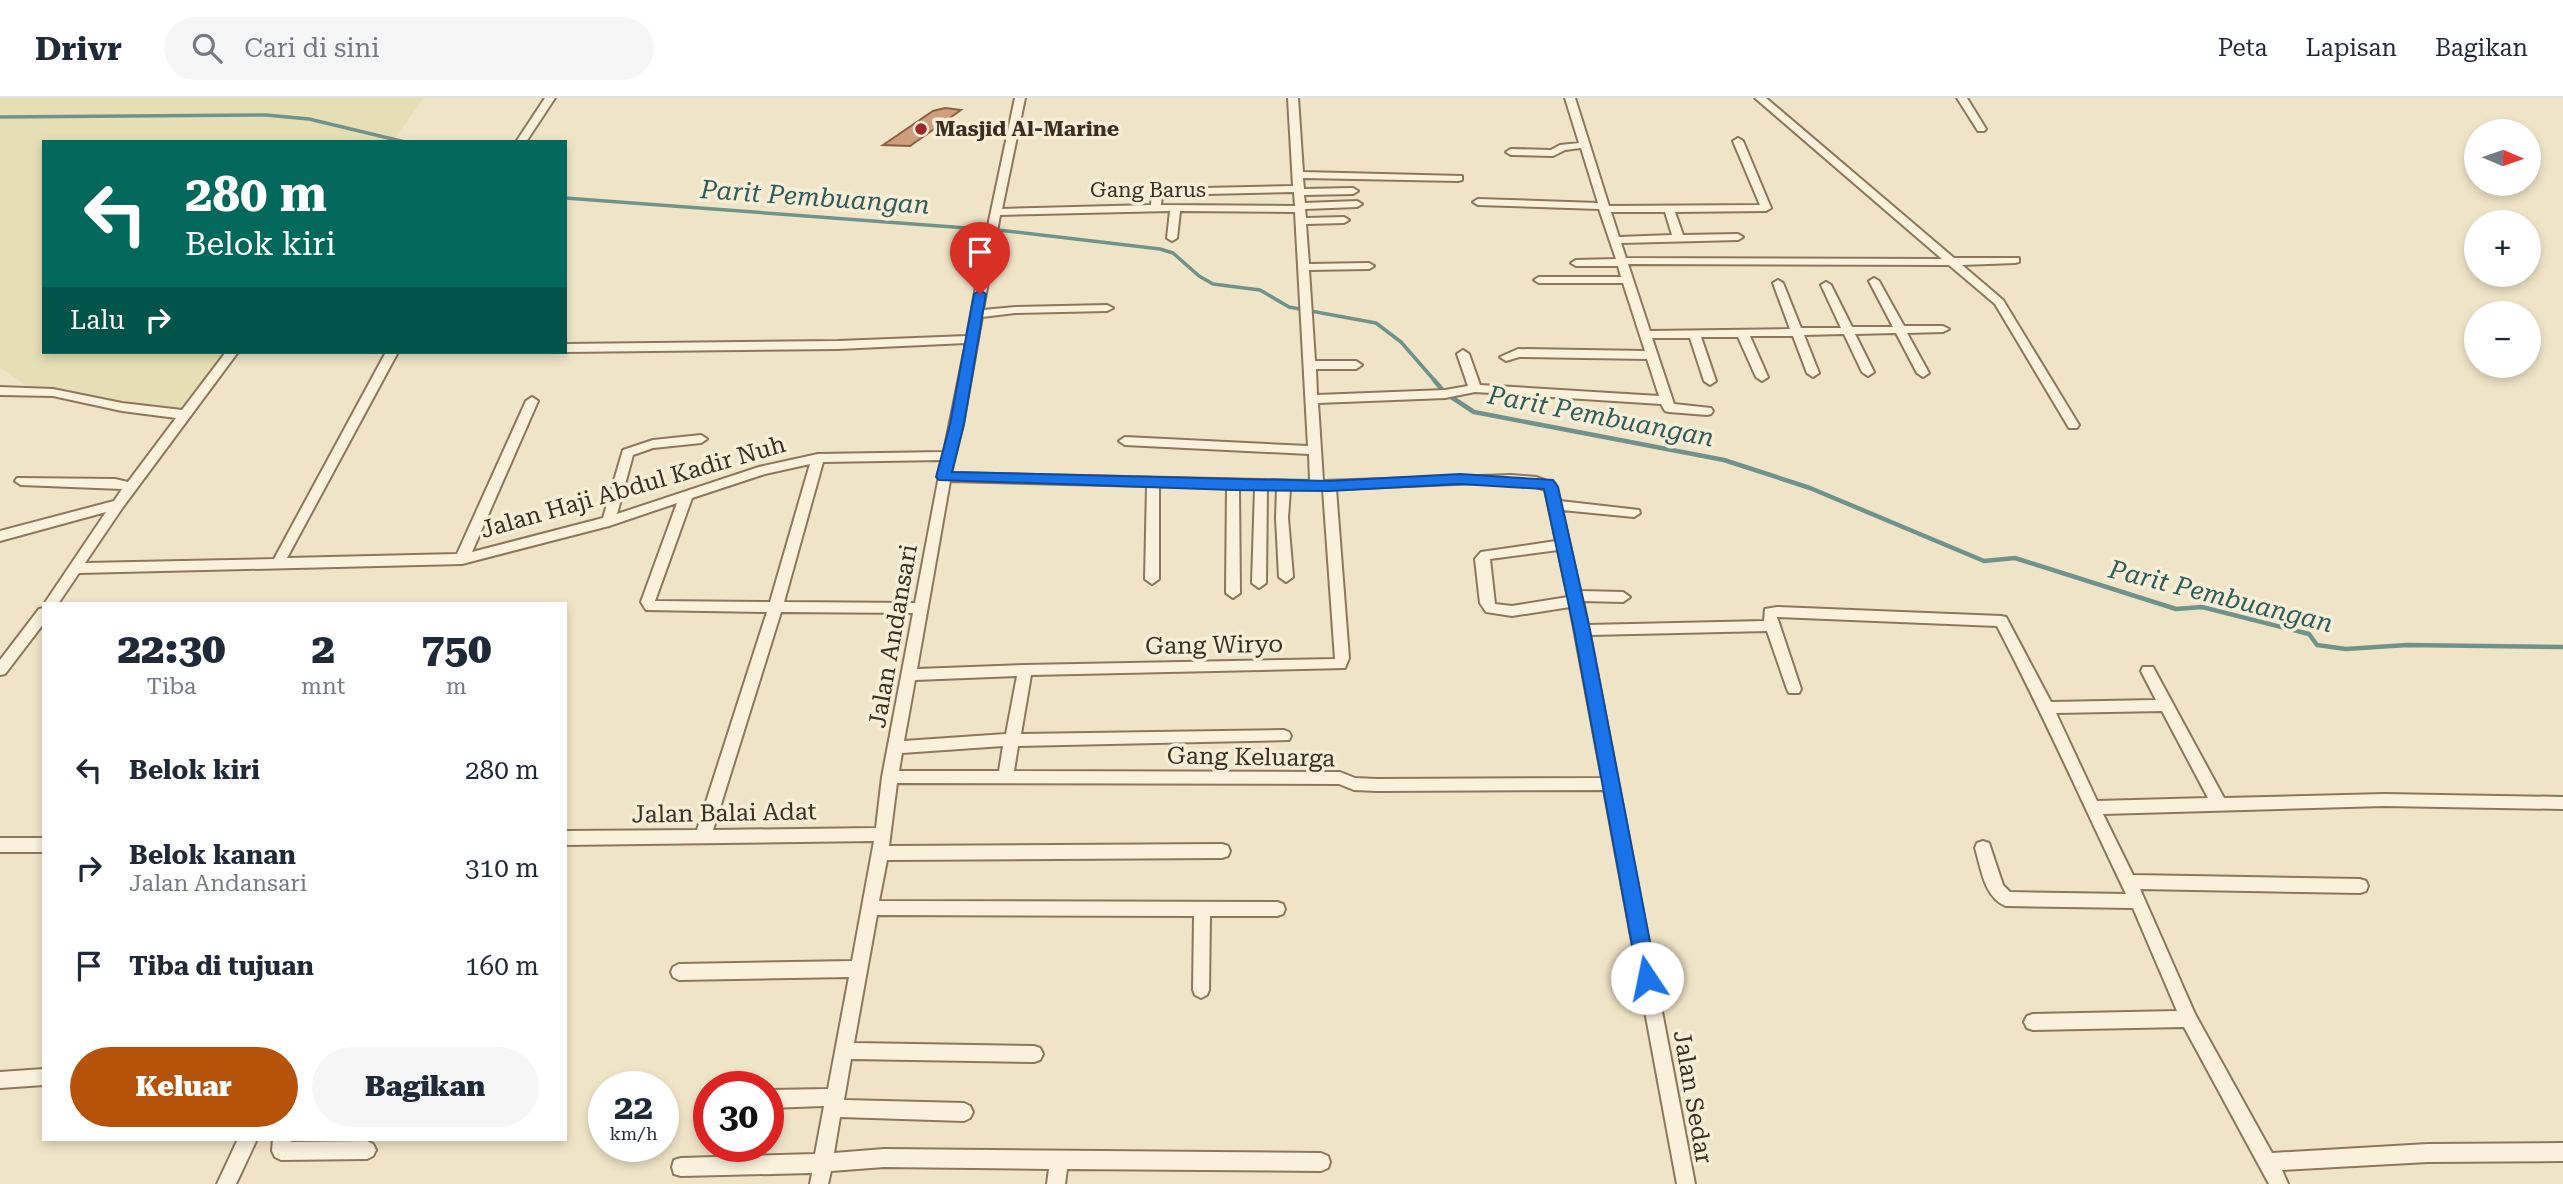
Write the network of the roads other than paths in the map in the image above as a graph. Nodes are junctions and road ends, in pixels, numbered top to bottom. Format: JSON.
{"nodes":[{"id":1,"x":550,"y":98,"type":"edge"},
{"id":2,"x":1020,"y":98,"type":"edge"},
{"id":3,"x":1293,"y":98,"type":"edge"},
{"id":4,"x":1570,"y":98,"type":"edge"},
{"id":5,"x":1760,"y":98,"type":"edge"},
{"id":6,"x":1962,"y":98,"type":"edge"},
{"id":7,"x":1981,"y":129,"type":"dead end"},
{"id":8,"x":522,"y":140,"type":"edge"},
{"id":9,"x":1738,"y":141,"type":"dead end"},
{"id":10,"x":1584,"y":145,"type":"junction"},
{"id":11,"x":1511,"y":152,"type":"dead end"},
{"id":12,"x":1298,"y":175,"type":"junction"},
{"id":13,"x":1458,"y":178,"type":"dead end"},
{"id":14,"x":1299,"y":191,"type":"junction"},
{"id":15,"x":1353,"y":191,"type":"dead end"},
{"id":16,"x":1478,"y":202,"type":"dead end"},
{"id":17,"x":1357,"y":204,"type":"dead end"},
{"id":18,"x":1604,"y":207,"type":"junction"},
{"id":19,"x":1156,"y":208,"type":"junction"},
{"id":20,"x":1175,"y":208,"type":"junction"},
{"id":21,"x":1669,"y":209,"type":"junction"},
{"id":22,"x":1300,"y":212,"type":"junction"},
{"id":23,"x":1344,"y":220,"type":"dead end"},
{"id":24,"x":993,"y":223,"type":"junction"},
{"id":25,"x":1678,"y":237,"type":"junction"},
{"id":26,"x":1738,"y":237,"type":"dead end"},
{"id":27,"x":1172,"y":238,"type":"dead end"},
{"id":28,"x":1614,"y":240,"type":"junction"},
{"id":29,"x":2015,"y":260,"type":"dead end"},
{"id":30,"x":1620,"y":262,"type":"junction"},
{"id":31,"x":1942,"y":262,"type":"junction"},
{"id":32,"x":1576,"y":263,"type":"dead end"},
{"id":33,"x":1369,"y":266,"type":"dead end"},
{"id":34,"x":1304,"y":267,"type":"junction"},
{"id":35,"x":1539,"y":280,"type":"dead end"},
{"id":36,"x":1627,"y":281,"type":"junction"},
{"id":37,"x":1874,"y":281,"type":"dead end"},
{"id":38,"x":1778,"y":283,"type":"dead end"},
{"id":39,"x":1826,"y":285,"type":"dead end"},
{"id":40,"x":1107,"y":308,"type":"dead end"},
{"id":41,"x":976,"y":314,"type":"junction"},
{"id":42,"x":1898,"y":328,"type":"junction"},
{"id":43,"x":1943,"y":329,"type":"dead end"},
{"id":44,"x":1846,"y":330,"type":"junction"},
{"id":45,"x":1796,"y":332,"type":"junction"},
{"id":46,"x":1743,"y":334,"type":"junction"},
{"id":47,"x":1646,"y":335,"type":"junction"},
{"id":48,"x":1695,"y":335,"type":"junction"},
{"id":49,"x":973,"y":339,"type":"junction"},
{"id":50,"x":567,"y":348,"type":"edge"},
{"id":51,"x":230,"y":354,"type":"edge"},
{"id":52,"x":391,"y":354,"type":"edge"},
{"id":53,"x":1463,"y":354,"type":"dead end"},
{"id":54,"x":1652,"y":355,"type":"junction"},
{"id":55,"x":1506,"y":357,"type":"dead end"},
{"id":56,"x":1310,"y":365,"type":"junction"},
{"id":57,"x":1356,"y":365,"type":"dead end"},
{"id":58,"x":1868,"y":372,"type":"dead end"},
{"id":59,"x":1813,"y":373,"type":"dead end"},
{"id":60,"x":1923,"y":373,"type":"dead end"},
{"id":61,"x":1762,"y":377,"type":"dead end"},
{"id":62,"x":1710,"y":381,"type":"dead end"},
{"id":63,"x":1475,"y":388,"type":"junction"},
{"id":64,"x":0,"y":391,"type":"edge"},
{"id":65,"x":1313,"y":399,"type":"junction"},
{"id":66,"x":1666,"y":400,"type":"junction"},
{"id":67,"x":532,"y":401,"type":"dead end"},
{"id":68,"x":1707,"y":411,"type":"dead end"},
{"id":69,"x":184,"y":414,"type":"junction"},
{"id":70,"x":2073,"y":425,"type":"dead end"},
{"id":71,"x":701,"y":439,"type":"dead end"},
{"id":72,"x":1125,"y":441,"type":"dead end"},
{"id":73,"x":1314,"y":450,"type":"junction"},
{"id":74,"x":949,"y":456,"type":"junction"},
{"id":75,"x":818,"y":458,"type":"junction"},
{"id":76,"x":944,"y":477,"type":"junction"},
{"id":77,"x":21,"y":481,"type":"dead end"},
{"id":78,"x":1153,"y":483,"type":"junction"},
{"id":79,"x":1233,"y":485,"type":"junction"},
{"id":80,"x":1261,"y":485,"type":"junction"},
{"id":81,"x":1284,"y":485,"type":"junction"},
{"id":82,"x":1323,"y":486,"type":"junction"},
{"id":83,"x":131,"y":487,"type":"junction"},
{"id":84,"x":685,"y":497,"type":"junction"},
{"id":85,"x":118,"y":504,"type":"junction"},
{"id":86,"x":1555,"y":505,"type":"junction"},
{"id":87,"x":1634,"y":513,"type":"dead end"},
{"id":88,"x":609,"y":522,"type":"junction"},
{"id":89,"x":0,"y":536,"type":"edge"},
{"id":90,"x":1563,"y":545,"type":"junction"},
{"id":91,"x":461,"y":559,"type":"junction"},
{"id":92,"x":278,"y":565,"type":"junction"},
{"id":93,"x":77,"y":568,"type":"junction"},
{"id":94,"x":1286,"y":577,"type":"dead end"},
{"id":95,"x":1152,"y":579,"type":"dead end"},
{"id":96,"x":1259,"y":583,"type":"dead end"},
{"id":97,"x":1233,"y":593,"type":"dead end"},
{"id":98,"x":1623,"y":597,"type":"dead end"},
{"id":99,"x":1574,"y":599,"type":"junction"},
{"id":100,"x":52,"y":602,"type":"edge"},
{"id":101,"x":776,"y":606,"type":"junction"},
{"id":102,"x":922,"y":608,"type":"junction"},
{"id":103,"x":42,"y":616,"type":"edge"},
{"id":104,"x":1770,"y":624,"type":"junction"},
{"id":105,"x":1582,"y":630,"type":"junction"},
{"id":106,"x":0,"y":670,"type":"edge"},
{"id":107,"x":1024,"y":670,"type":"junction"},
{"id":108,"x":2148,"y":671,"type":"dead end"},
{"id":109,"x":909,"y":675,"type":"junction"},
{"id":110,"x":1794,"y":689,"type":"dead end"},
{"id":111,"x":2166,"y":705,"type":"junction"},
{"id":112,"x":2047,"y":709,"type":"junction"},
{"id":113,"x":1284,"y":736,"type":"dead end"},
{"id":114,"x":1012,"y":740,"type":"junction"},
{"id":115,"x":895,"y":747,"type":"junction"},
{"id":116,"x":890,"y":777,"type":"junction"},
{"id":117,"x":1005,"y":778,"type":"junction"},
{"id":118,"x":1611,"y":784,"type":"junction"},
{"id":119,"x":2563,"y":803,"type":"edge"},
{"id":120,"x":2219,"y":804,"type":"junction"},
{"id":121,"x":2093,"y":808,"type":"junction"},
{"id":122,"x":884,"y":834,"type":"junction"},
{"id":123,"x":703,"y":836,"type":"junction"},
{"id":124,"x":567,"y":838,"type":"edge"},
{"id":125,"x":0,"y":845,"type":"edge"},
{"id":126,"x":42,"y":845,"type":"edge"},
{"id":127,"x":1983,"y":848,"type":"dead end"},
{"id":128,"x":1222,"y":851,"type":"dead end"},
{"id":129,"x":880,"y":853,"type":"junction"},
{"id":130,"x":2129,"y":882,"type":"junction"},
{"id":131,"x":2360,"y":886,"type":"dead end"},
{"id":132,"x":2138,"y":901,"type":"junction"},
{"id":133,"x":869,"y":908,"type":"junction"},
{"id":134,"x":1202,"y":909,"type":"junction"},
{"id":135,"x":1277,"y":909,"type":"dead end"},
{"id":136,"x":857,"y":969,"type":"junction"},
{"id":137,"x":679,"y":972,"type":"dead end"},
{"id":138,"x":1201,"y":990,"type":"dead end"},
{"id":139,"x":2189,"y":1019,"type":"junction"},
{"id":140,"x":2033,"y":1022,"type":"dead end"},
{"id":141,"x":844,"y":1051,"type":"junction"},
{"id":142,"x":1034,"y":1054,"type":"dead end"},
{"id":143,"x":42,"y":1077,"type":"edge"},
{"id":144,"x":0,"y":1080,"type":"edge"},
{"id":145,"x":784,"y":1100,"type":"edge"},
{"id":146,"x":834,"y":1102,"type":"junction"},
{"id":147,"x":964,"y":1112,"type":"dead end"},
{"id":148,"x":247,"y":1141,"type":"edge"},
{"id":149,"x":282,"y":1141,"type":"edge"},
{"id":150,"x":367,"y":1150,"type":"dead end"},
{"id":151,"x":2563,"y":1152,"type":"edge"},
{"id":152,"x":1059,"y":1160,"type":"junction"},
{"id":153,"x":823,"y":1162,"type":"junction"},
{"id":154,"x":1321,"y":1162,"type":"dead end"},
{"id":155,"x":2268,"y":1162,"type":"junction"},
{"id":156,"x":681,"y":1167,"type":"dead end"},
{"id":157,"x":226,"y":1184,"type":"edge"},
{"id":158,"x":819,"y":1184,"type":"edge"},
{"id":159,"x":1056,"y":1184,"type":"edge"},
{"id":160,"x":1686,"y":1184,"type":"edge"},
{"id":161,"x":2279,"y":1184,"type":"edge"}],
"edges":[{"from":1,"to":8,"type":"street"},
{"from":2,"to":24,"type":"street","name":"Jalan Andansari"},
{"from":3,"to":12,"type":"street"},
{"from":4,"to":10,"type":"street"},
{"from":5,"to":31,"type":"street"},
{"from":6,"to":7,"type":"street"},
{"from":9,"to":21,"type":"street"},
{"from":10,"to":11,"type":"street"},
{"from":10,"to":18,"type":"street"},
{"from":12,"to":13,"type":"street"},
{"from":12,"to":14,"type":"street"},
{"from":14,"to":15,"type":"street"},
{"from":14,"to":19,"type":"street"},
{"from":14,"to":22,"type":"street"},
{"from":16,"to":18,"type":"street"},
{"from":17,"to":22,"type":"street"},
{"from":18,"to":21,"type":"street"},
{"from":18,"to":28,"type":"street"},
{"from":19,"to":20,"type":"street","name":"Gang Barus"},
{"from":19,"to":24,"type":"street","name":"Gang Barus"},
{"from":20,"to":22,"type":"street","name":"Gang Barus"},
{"from":20,"to":27,"type":"street"},
{"from":21,"to":25,"type":"street"},
{"from":22,"to":23,"type":"street"},
{"from":22,"to":34,"type":"street"},
{"from":24,"to":41,"type":"street","name":"Jalan Andansari"},
{"from":25,"to":26,"type":"street"},
{"from":25,"to":28,"type":"street"},
{"from":28,"to":30,"type":"street"},
{"from":29,"to":31,"type":"street"},
{"from":30,"to":31,"type":"street"},
{"from":30,"to":32,"type":"street"},
{"from":30,"to":36,"type":"street"},
{"from":31,"to":70,"type":"street"},
{"from":33,"to":34,"type":"street"},
{"from":34,"to":56,"type":"street"},
{"from":35,"to":36,"type":"street"},
{"from":36,"to":47,"type":"street"},
{"from":37,"to":42,"type":"street"},
{"from":38,"to":45,"type":"street"},
{"from":39,"to":44,"type":"street"},
{"from":40,"to":41,"type":"street"},
{"from":41,"to":49,"type":"street","name":"Jalan Andansari"},
{"from":42,"to":43,"type":"street"},
{"from":42,"to":44,"type":"street"},
{"from":42,"to":60,"type":"street"},
{"from":44,"to":45,"type":"street"},
{"from":44,"to":58,"type":"street"},
{"from":45,"to":46,"type":"street"},
{"from":45,"to":59,"type":"street"},
{"from":46,"to":48,"type":"street"},
{"from":46,"to":61,"type":"street"},
{"from":47,"to":48,"type":"street"},
{"from":47,"to":54,"type":"street"},
{"from":48,"to":62,"type":"street"},
{"from":49,"to":50,"type":"street"},
{"from":49,"to":74,"type":"street","name":"Jalan Andansari"},
{"from":51,"to":69,"type":"street"},
{"from":52,"to":92,"type":"street"},
{"from":53,"to":63,"type":"street"},
{"from":54,"to":55,"type":"street"},
{"from":54,"to":66,"type":"street"},
{"from":56,"to":57,"type":"street"},
{"from":56,"to":65,"type":"street"},
{"from":63,"to":65,"type":"street"},
{"from":63,"to":66,"type":"street"},
{"from":64,"to":69,"type":"street"},
{"from":65,"to":73,"type":"street"},
{"from":66,"to":68,"type":"street"},
{"from":67,"to":91,"type":"street"},
{"from":69,"to":83,"type":"street"},
{"from":71,"to":88,"type":"street"},
{"from":72,"to":73,"type":"street"},
{"from":73,"to":82,"type":"street"},
{"from":74,"to":75,"type":"street","name":"Jalan Haji Abdul Kadir Nuh"},
{"from":74,"to":76,"type":"street","name":"Jalan Andansari"},
{"from":75,"to":84,"type":"street","name":"Jalan Haji Abdul Kadir Nuh"},
{"from":75,"to":101,"type":"street"},
{"from":76,"to":78,"type":"street"},
{"from":76,"to":102,"type":"street","name":"Jalan Andansari"},
{"from":77,"to":83,"type":"street"},
{"from":78,"to":79,"type":"street"},
{"from":78,"to":95,"type":"street"},
{"from":79,"to":80,"type":"street"},
{"from":79,"to":97,"type":"street"},
{"from":80,"to":81,"type":"street"},
{"from":80,"to":96,"type":"street"},
{"from":81,"to":82,"type":"street"},
{"from":81,"to":94,"type":"street"},
{"from":82,"to":86,"type":"street","name":"Jalan Sedar"},
{"from":82,"to":107,"type":"street","name":"Gang Wiryo"},
{"from":83,"to":85,"type":"street"},
{"from":84,"to":88,"type":"street","name":"Jalan Haji Abdul Kadir Nuh"},
{"from":84,"to":101,"type":"street"},
{"from":85,"to":89,"type":"street"},
{"from":85,"to":93,"type":"street"},
{"from":86,"to":87,"type":"street"},
{"from":86,"to":90,"type":"street","name":"Jalan Sedar"},
{"from":88,"to":91,"type":"street","name":"Jalan Haji Abdul Kadir Nuh"},
{"from":90,"to":99,"type":"street","name":"Jalan Sedar"},
{"from":90,"to":99,"type":"street"},
{"from":91,"to":92,"type":"street","name":"Jalan Haji Abdul Kadir Nuh"},
{"from":92,"to":93,"type":"street","name":"Jalan Haji Abdul Kadir Nuh"},
{"from":93,"to":100,"type":"street"},
{"from":98,"to":99,"type":"street"},
{"from":99,"to":105,"type":"street","name":"Jalan Sedar"},
{"from":101,"to":102,"type":"street"},
{"from":101,"to":123,"type":"street"},
{"from":102,"to":109,"type":"street","name":"Jalan Andansari"},
{"from":103,"to":106,"type":"street"},
{"from":104,"to":105,"type":"street"},
{"from":104,"to":110,"type":"street"},
{"from":104,"to":112,"type":"street"},
{"from":105,"to":118,"type":"street","name":"Jalan Sedar"},
{"from":107,"to":109,"type":"street","name":"Gang Wiryo"},
{"from":107,"to":114,"type":"street"},
{"from":108,"to":111,"type":"street"},
{"from":109,"to":115,"type":"street","name":"Jalan Andansari"},
{"from":111,"to":112,"type":"street"},
{"from":111,"to":120,"type":"street"},
{"from":112,"to":121,"type":"street"},
{"from":113,"to":114,"type":"street"},
{"from":114,"to":115,"type":"street"},
{"from":114,"to":117,"type":"street"},
{"from":115,"to":116,"type":"street","name":"Jalan Andansari"},
{"from":116,"to":117,"type":"street","name":"Gang Keluarga"},
{"from":116,"to":122,"type":"street","name":"Jalan Andansari"},
{"from":117,"to":118,"type":"street","name":"Gang Keluarga"},
{"from":118,"to":160,"type":"street","name":"Jalan Sedar"},
{"from":119,"to":120,"type":"street"},
{"from":120,"to":121,"type":"street"},
{"from":121,"to":130,"type":"street"},
{"from":122,"to":123,"type":"street","name":"Jalan Balai Adat"},
{"from":122,"to":129,"type":"street","name":"Jalan Andansari"},
{"from":123,"to":124,"type":"street","name":"Jalan Balai Adat"},
{"from":125,"to":126,"type":"street"},
{"from":127,"to":132,"type":"street"},
{"from":128,"to":129,"type":"street"},
{"from":129,"to":133,"type":"street","name":"Jalan Andansari"},
{"from":130,"to":131,"type":"street"},
{"from":130,"to":132,"type":"street"},
{"from":132,"to":139,"type":"street"},
{"from":133,"to":134,"type":"street"},
{"from":133,"to":136,"type":"street","name":"Jalan Andansari"},
{"from":134,"to":135,"type":"street"},
{"from":134,"to":138,"type":"street"},
{"from":136,"to":137,"type":"street"},
{"from":136,"to":141,"type":"street","name":"Jalan Andansari"},
{"from":139,"to":140,"type":"street"},
{"from":139,"to":155,"type":"street"},
{"from":141,"to":142,"type":"street"},
{"from":141,"to":146,"type":"street","name":"Jalan Andansari"},
{"from":143,"to":144,"type":"street"},
{"from":145,"to":146,"type":"street"},
{"from":146,"to":147,"type":"street"},
{"from":146,"to":153,"type":"street","name":"Jalan Andansari"},
{"from":148,"to":157,"type":"street"},
{"from":149,"to":150,"type":"street"},
{"from":151,"to":155,"type":"street"},
{"from":152,"to":153,"type":"street"},
{"from":152,"to":154,"type":"street"},
{"from":152,"to":159,"type":"street"},
{"from":153,"to":156,"type":"street"},
{"from":153,"to":158,"type":"street","name":"Jalan Andansari"},
{"from":155,"to":161,"type":"street"}]}
